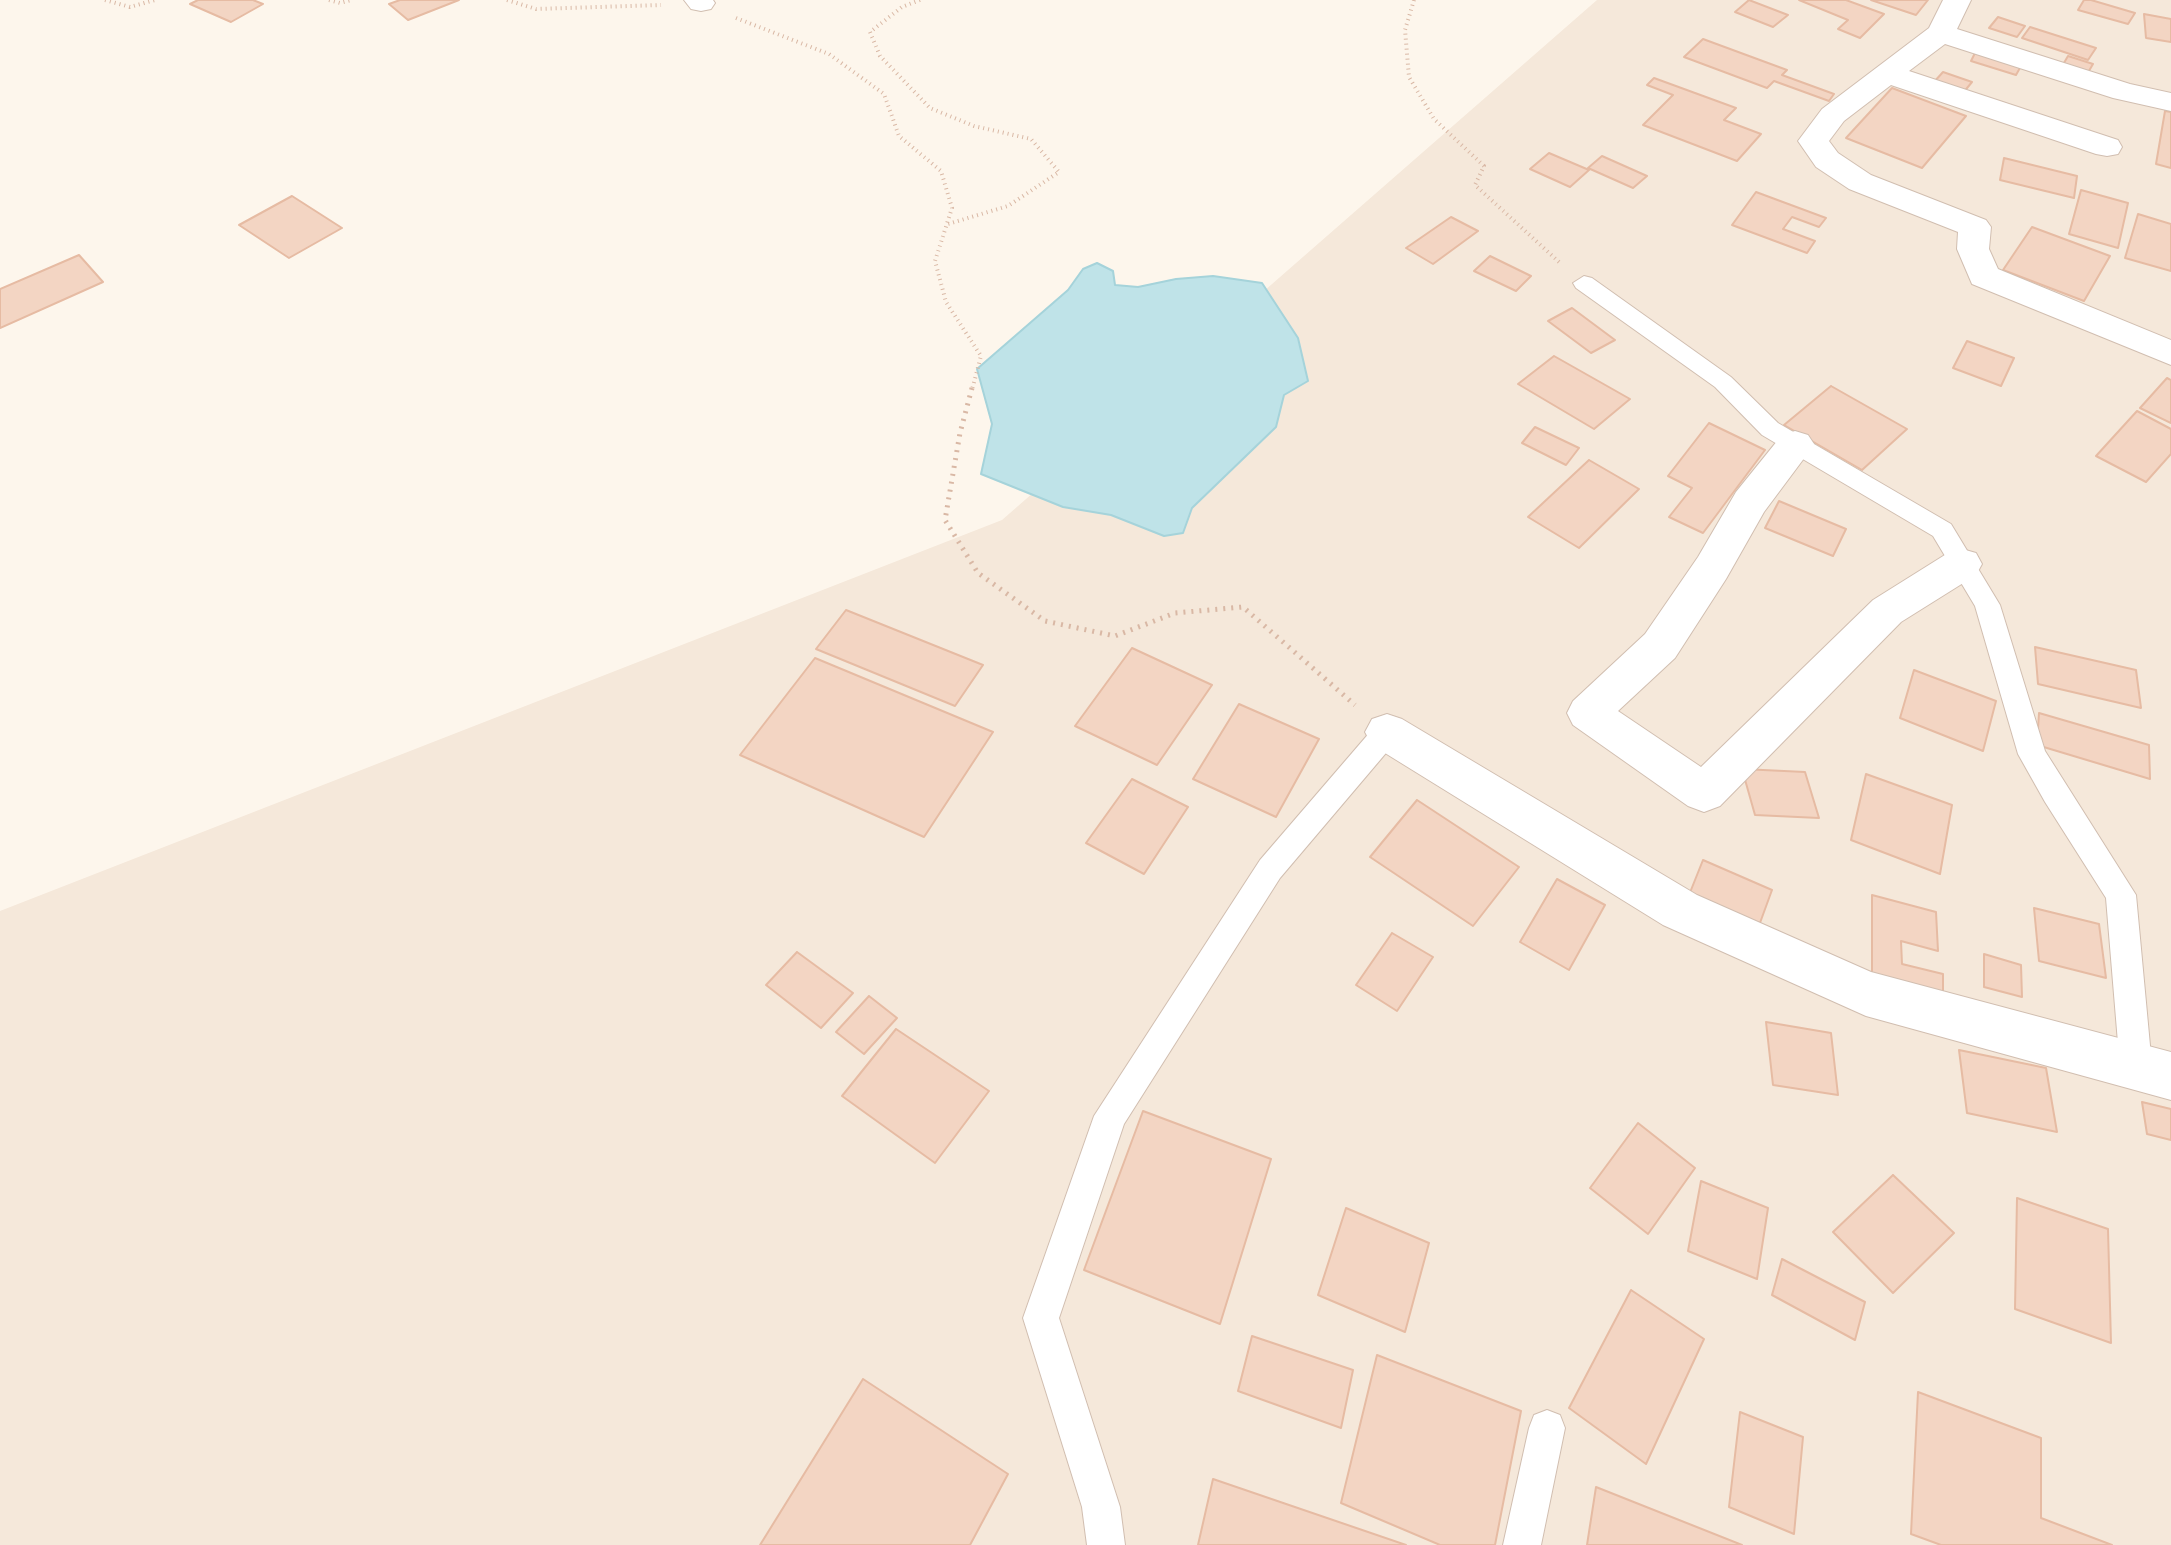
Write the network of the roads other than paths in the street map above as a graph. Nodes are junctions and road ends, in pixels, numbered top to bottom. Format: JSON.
{"nodes":[{"id":1,"x":1957,"y":0,"type":"edge"},
{"id":2,"x":1941,"y":33,"type":"junction"},
{"id":3,"x":1888,"y":74,"type":"junction"},
{"id":4,"x":2171,"y":102,"type":"edge"},
{"id":5,"x":2107,"y":147,"type":"dead end"},
{"id":6,"x":1584,"y":283,"type":"road end"},
{"id":7,"x":2171,"y":353,"type":"edge"},
{"id":8,"x":1795,"y":444,"type":"junction"},
{"id":9,"x":1962,"y":564,"type":"junction"},
{"id":10,"x":1387,"y":732,"type":"joint"},
{"id":11,"x":2154,"y":1072,"type":"edge"},
{"id":12,"x":1547,"y":1428,"type":"dead end"},
{"id":13,"x":1106,"y":1545,"type":"edge"},
{"id":14,"x":1522,"y":1545,"type":"edge"}],
"edges":[{"from":1,"to":2,"type":"street"},
{"from":2,"to":3,"type":"street"},
{"from":2,"to":4,"type":"street"},
{"from":3,"to":5,"type":"street"},
{"from":3,"to":7,"type":"street"},
{"from":6,"to":8,"type":"lane"},
{"from":8,"to":9,"type":"lane"},
{"from":8,"to":9,"type":"street"},
{"from":9,"to":11,"type":"lane"},
{"from":10,"to":11,"type":"street"},
{"from":10,"to":13,"type":"lane"},
{"from":12,"to":14,"type":"lane"}]}
